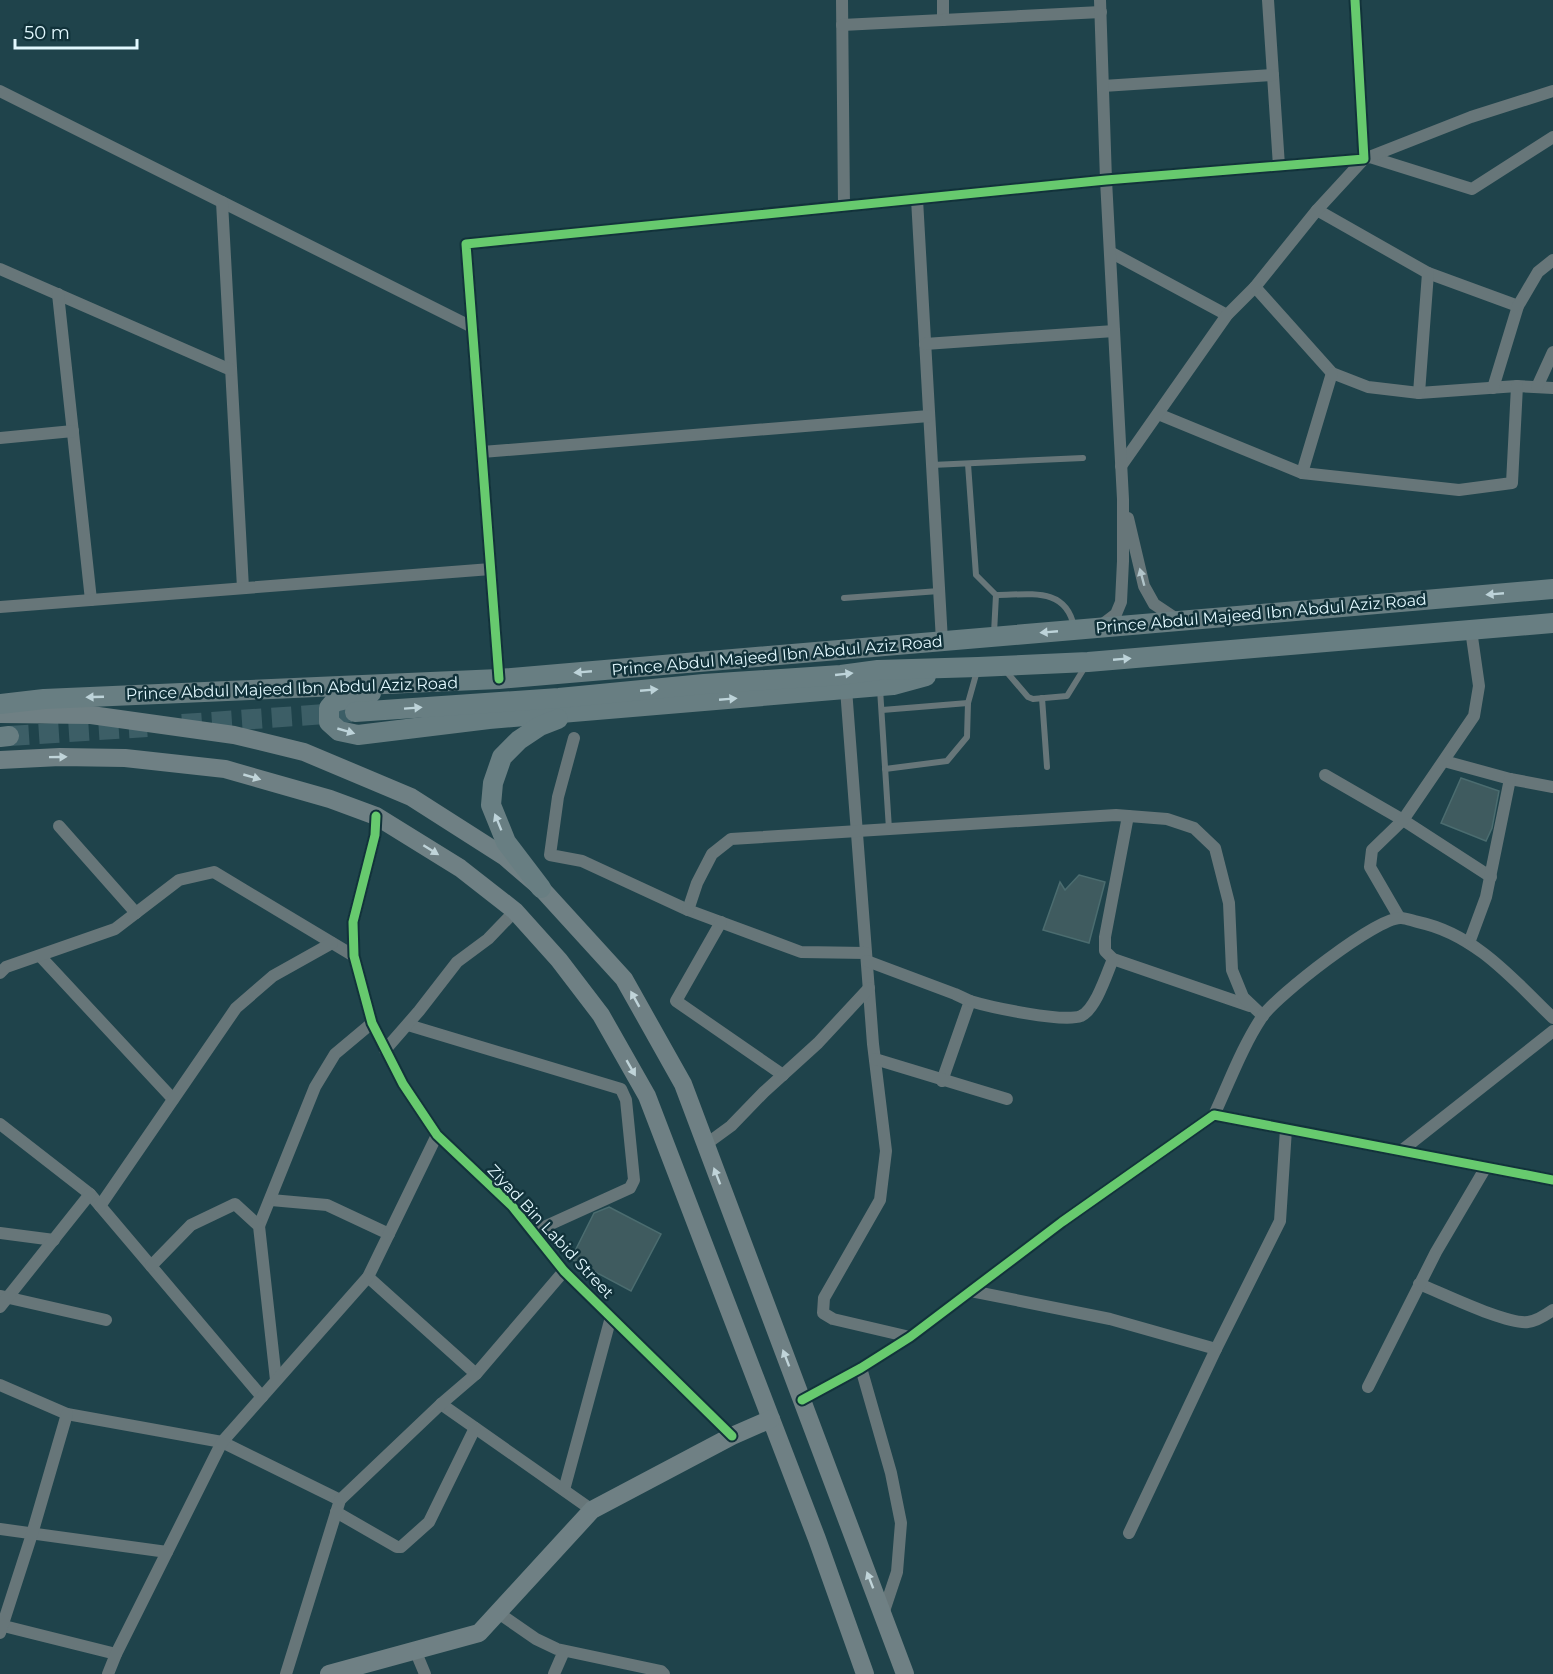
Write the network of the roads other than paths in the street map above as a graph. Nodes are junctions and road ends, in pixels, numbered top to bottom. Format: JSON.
{"nodes":[{"id":1,"x":842,"y":0,"type":"edge"},
{"id":2,"x":943,"y":0,"type":"edge"},
{"id":3,"x":1269,"y":0,"type":"edge"},
{"id":4,"x":1355,"y":0,"type":"edge"},
{"id":5,"x":1100,"y":6,"type":"edge"},
{"id":6,"x":943,"y":20,"type":"junction"},
{"id":7,"x":842,"y":25,"type":"junction"},
{"id":8,"x":1273,"y":75,"type":"junction"},
{"id":9,"x":1103,"y":86,"type":"junction"},
{"id":10,"x":0,"y":91,"type":"edge"},
{"id":11,"x":1553,"y":91,"type":"edge"},
{"id":12,"x":1553,"y":137,"type":"edge"},
{"id":13,"x":1367,"y":158,"type":"junction"},
{"id":14,"x":1279,"y":166,"type":"junction"},
{"id":15,"x":1106,"y":180,"type":"junction"},
{"id":16,"x":917,"y":199,"type":"junction"},
{"id":17,"x":222,"y":202,"type":"junction"},
{"id":18,"x":844,"y":206,"type":"junction"},
{"id":19,"x":1317,"y":210,"type":"junction"},
{"id":20,"x":1110,"y":252,"type":"junction"},
{"id":21,"x":1553,"y":260,"type":"edge"},
{"id":22,"x":0,"y":268,"type":"edge"},
{"id":23,"x":1428,"y":273,"type":"junction"},
{"id":24,"x":6,"y":274,"type":"edge"},
{"id":25,"x":1255,"y":286,"type":"junction"},
{"id":26,"x":58,"y":294,"type":"junction"},
{"id":27,"x":1518,"y":306,"type":"junction"},
{"id":28,"x":1227,"y":315,"type":"junction"},
{"id":29,"x":472,"y":327,"type":"junction"},
{"id":30,"x":1114,"y":331,"type":"junction"},
{"id":31,"x":925,"y":344,"type":"junction"},
{"id":32,"x":1553,"y":352,"type":"edge"},
{"id":33,"x":231,"y":370,"type":"junction"},
{"id":34,"x":1332,"y":373,"type":"junction"},
{"id":35,"x":1517,"y":386,"type":"junction"},
{"id":36,"x":1537,"y":387,"type":"junction"},
{"id":37,"x":1493,"y":388,"type":"junction"},
{"id":38,"x":1553,"y":388,"type":"edge"},
{"id":39,"x":1419,"y":393,"type":"junction"},
{"id":40,"x":1158,"y":414,"type":"junction"},
{"id":41,"x":929,"y":416,"type":"junction"},
{"id":42,"x":73,"y":431,"type":"junction"},
{"id":43,"x":0,"y":438,"type":"edge"},
{"id":44,"x":482,"y":452,"type":"junction"},
{"id":45,"x":1083,"y":458,"type":"dead end"},
{"id":46,"x":968,"y":464,"type":"junction"},
{"id":47,"x":932,"y":465,"type":"junction"},
{"id":48,"x":1121,"y":466,"type":"junction"},
{"id":49,"x":1302,"y":473,"type":"junction"},
{"id":50,"x":1123,"y":500,"type":"junction"},
{"id":51,"x":491,"y":569,"type":"junction"},
{"id":52,"x":243,"y":588,"type":"junction"},
{"id":53,"x":1553,"y":589,"type":"edge"},
{"id":54,"x":939,"y":591,"type":"junction"},
{"id":55,"x":996,"y":595,"type":"junction"},
{"id":56,"x":844,"y":598,"type":"dead end"},
{"id":57,"x":91,"y":600,"type":"junction"},
{"id":58,"x":0,"y":607,"type":"edge"},
{"id":59,"x":1178,"y":620,"type":"junction"},
{"id":60,"x":1553,"y":623,"type":"edge"},
{"id":61,"x":1098,"y":627,"type":"junction"},
{"id":62,"x":1075,"y":629,"type":"junction"},
{"id":63,"x":1471,"y":630,"type":"junction"},
{"id":64,"x":994,"y":637,"type":"junction"},
{"id":65,"x":942,"y":641,"type":"junction"},
{"id":66,"x":1088,"y":662,"type":"junction"},
{"id":67,"x":1000,"y":665,"type":"junction"},
{"id":68,"x":978,"y":667,"type":"junction"},
{"id":69,"x":953,"y":668,"type":"junction"},
{"id":70,"x":499,"y":679,"type":"junction"},
{"id":71,"x":411,"y":683,"type":"junction"},
{"id":72,"x":879,"y":686,"type":"junction"},
{"id":73,"x":846,"y":689,"type":"junction"},
{"id":74,"x":1042,"y":698,"type":"junction"},
{"id":75,"x":968,"y":703,"type":"junction"},
{"id":76,"x":0,"y":704,"type":"edge"},
{"id":77,"x":882,"y":710,"type":"junction"},
{"id":78,"x":355,"y":712,"type":"tunnel mouth"},
{"id":79,"x":573,"y":712,"type":"junction"},
{"id":80,"x":0,"y":714,"type":"edge"},
{"id":81,"x":574,"y":738,"type":"dead end"},
{"id":82,"x":0,"y":760,"type":"edge"},
{"id":83,"x":1444,"y":761,"type":"junction"},
{"id":84,"x":1047,"y":767,"type":"dead end"},
{"id":85,"x":885,"y":769,"type":"junction"},
{"id":86,"x":1325,"y":775,"type":"dead end"},
{"id":87,"x":1510,"y":779,"type":"junction"},
{"id":88,"x":1553,"y":787,"type":"edge"},
{"id":89,"x":376,"y":816,"type":"junction"},
{"id":90,"x":1128,"y":816,"type":"junction"},
{"id":91,"x":1403,"y":820,"type":"junction"},
{"id":92,"x":59,"y":826,"type":"dead end"},
{"id":93,"x":889,"y":829,"type":"junction"},
{"id":94,"x":857,"y":831,"type":"junction"},
{"id":95,"x":1491,"y":877,"type":"junction"},
{"id":96,"x":541,"y":888,"type":"junction"},
{"id":97,"x":688,"y":910,"type":"junction"},
{"id":98,"x":515,"y":911,"type":"junction"},
{"id":99,"x":136,"y":913,"type":"junction"},
{"id":100,"x":1399,"y":917,"type":"junction"},
{"id":101,"x":721,"y":922,"type":"junction"},
{"id":102,"x":332,"y":943,"type":"junction"},
{"id":103,"x":1469,"y":943,"type":"junction"},
{"id":104,"x":40,"y":956,"type":"junction"},
{"id":105,"x":354,"y":956,"type":"junction"},
{"id":106,"x":866,"y":957,"type":"junction"},
{"id":107,"x":1113,"y":959,"type":"junction"},
{"id":108,"x":0,"y":973,"type":"edge"},
{"id":109,"x":869,"y":988,"type":"junction"},
{"id":110,"x":970,"y":1001,"type":"junction"},
{"id":111,"x":1259,"y":1012,"type":"junction"},
{"id":112,"x":1553,"y":1017,"type":"edge"},
{"id":113,"x":372,"y":1023,"type":"junction"},
{"id":114,"x":408,"y":1024,"type":"junction"},
{"id":115,"x":1553,"y":1031,"type":"edge"},
{"id":116,"x":386,"y":1050,"type":"junction"},
{"id":117,"x":875,"y":1059,"type":"junction"},
{"id":118,"x":783,"y":1075,"type":"junction"},
{"id":119,"x":942,"y":1081,"type":"junction"},
{"id":120,"x":173,"y":1099,"type":"junction"},
{"id":121,"x":1007,"y":1099,"type":"dead end"},
{"id":122,"x":1214,"y":1115,"type":"junction"},
{"id":123,"x":0,"y":1124,"type":"edge"},
{"id":124,"x":1286,"y":1129,"type":"junction"},
{"id":125,"x":437,"y":1135,"type":"junction"},
{"id":126,"x":705,"y":1145,"type":"junction"},
{"id":127,"x":1401,"y":1151,"type":"junction"},
{"id":128,"x":1486,"y":1167,"type":"junction"},
{"id":129,"x":1553,"y":1180,"type":"edge"},
{"id":130,"x":90,"y":1194,"type":"junction"},
{"id":131,"x":271,"y":1200,"type":"junction"},
{"id":132,"x":100,"y":1206,"type":"junction"},
{"id":133,"x":259,"y":1226,"type":"junction"},
{"id":134,"x":533,"y":1232,"type":"junction"},
{"id":135,"x":0,"y":1233,"type":"edge"},
{"id":136,"x":389,"y":1234,"type":"junction"},
{"id":137,"x":54,"y":1240,"type":"junction"},
{"id":138,"x":151,"y":1266,"type":"junction"},
{"id":139,"x":564,"y":1271,"type":"junction"},
{"id":140,"x":368,"y":1277,"type":"junction"},
{"id":141,"x":1419,"y":1284,"type":"junction"},
{"id":142,"x":971,"y":1291,"type":"junction"},
{"id":143,"x":2,"y":1300,"type":"edge"},
{"id":144,"x":1553,"y":1310,"type":"edge"},
{"id":145,"x":610,"y":1317,"type":"junction"},
{"id":146,"x":106,"y":1320,"type":"dead end"},
{"id":147,"x":910,"y":1337,"type":"junction"},
{"id":148,"x":1216,"y":1349,"type":"junction"},
{"id":149,"x":861,"y":1368,"type":"junction"},
{"id":150,"x":476,"y":1374,"type":"junction"},
{"id":151,"x":276,"y":1380,"type":"junction"},
{"id":152,"x":0,"y":1385,"type":"edge"},
{"id":153,"x":1368,"y":1387,"type":"dead end"},
{"id":154,"x":262,"y":1397,"type":"junction"},
{"id":155,"x":802,"y":1400,"type":"junction"},
{"id":156,"x":441,"y":1404,"type":"junction"},
{"id":157,"x":67,"y":1414,"type":"junction"},
{"id":158,"x":771,"y":1419,"type":"junction"},
{"id":159,"x":475,"y":1428,"type":"junction"},
{"id":160,"x":732,"y":1436,"type":"junction"},
{"id":161,"x":222,"y":1442,"type":"junction"},
{"id":162,"x":564,"y":1490,"type":"junction"},
{"id":163,"x":338,"y":1506,"type":"junction"},
{"id":164,"x":592,"y":1510,"type":"junction"},
{"id":165,"x":0,"y":1529,"type":"edge"},
{"id":166,"x":1129,"y":1533,"type":"dead end"},
{"id":167,"x":32,"y":1534,"type":"junction"},
{"id":168,"x":167,"y":1552,"type":"junction"},
{"id":169,"x":497,"y":1612,"type":"junction"},
{"id":170,"x":883,"y":1614,"type":"junction"},
{"id":171,"x":1,"y":1628,"type":"edge"},
{"id":172,"x":415,"y":1650,"type":"junction"},
{"id":173,"x":564,"y":1651,"type":"junction"},
{"id":174,"x":116,"y":1654,"type":"junction"},
{"id":175,"x":108,"y":1674,"type":"edge"},
{"id":176,"x":286,"y":1674,"type":"edge"},
{"id":177,"x":329,"y":1674,"type":"edge"},
{"id":178,"x":425,"y":1674,"type":"edge"},
{"id":179,"x":554,"y":1674,"type":"edge"},
{"id":180,"x":664,"y":1674,"type":"edge"},
{"id":181,"x":865,"y":1674,"type":"edge"},
{"id":182,"x":905,"y":1674,"type":"edge"}],
"edges":[{"from":1,"to":7,"type":"street"},
{"from":2,"to":6,"type":"street"},
{"from":3,"to":8,"type":"street"},
{"from":4,"to":13,"type":"street"},
{"from":5,"to":6,"type":"street"},
{"from":5,"to":9,"type":"street"},
{"from":6,"to":7,"type":"street"},
{"from":7,"to":18,"type":"street"},
{"from":8,"to":9,"type":"street"},
{"from":8,"to":14,"type":"street"},
{"from":9,"to":15,"type":"street"},
{"from":10,"to":17,"type":"street"},
{"from":11,"to":13,"type":"street"},
{"from":12,"to":13,"type":"street"},
{"from":13,"to":14,"type":"street"},
{"from":13,"to":19,"type":"street"},
{"from":14,"to":15,"type":"street"},
{"from":15,"to":16,"type":"street"},
{"from":15,"to":20,"type":"street"},
{"from":16,"to":18,"type":"street"},
{"from":16,"to":31,"type":"street"},
{"from":17,"to":29,"type":"street"},
{"from":17,"to":33,"type":"street"},
{"from":18,"to":29,"type":"street"},
{"from":19,"to":23,"type":"street"},
{"from":19,"to":25,"type":"street"},
{"from":20,"to":28,"type":"street"},
{"from":20,"to":30,"type":"street"},
{"from":21,"to":27,"type":"street"},
{"from":22,"to":24,"type":"street"},
{"from":23,"to":27,"type":"street"},
{"from":23,"to":39,"type":"street"},
{"from":24,"to":26,"type":"street"},
{"from":25,"to":28,"type":"street"},
{"from":25,"to":34,"type":"street"},
{"from":26,"to":33,"type":"street"},
{"from":26,"to":42,"type":"street"},
{"from":27,"to":37,"type":"street"},
{"from":28,"to":40,"type":"street"},
{"from":29,"to":44,"type":"street"},
{"from":30,"to":31,"type":"street"},
{"from":30,"to":48,"type":"street"},
{"from":31,"to":41,"type":"street"},
{"from":32,"to":36,"type":"street"},
{"from":33,"to":52,"type":"street"},
{"from":34,"to":39,"type":"street"},
{"from":34,"to":49,"type":"street"},
{"from":35,"to":36,"type":"street"},
{"from":35,"to":37,"type":"street"},
{"from":35,"to":49,"type":"street"},
{"from":36,"to":38,"type":"street"},
{"from":37,"to":39,"type":"street"},
{"from":40,"to":48,"type":"street"},
{"from":40,"to":49,"type":"street"},
{"from":41,"to":44,"type":"street"},
{"from":41,"to":47,"type":"street"},
{"from":42,"to":43,"type":"street"},
{"from":42,"to":57,"type":"street"},
{"from":44,"to":51,"type":"street"},
{"from":45,"to":46,"type":"lane"},
{"from":46,"to":47,"type":"lane"},
{"from":46,"to":55,"type":"lane"},
{"from":47,"to":54,"type":"street"},
{"from":48,"to":50,"type":"street"},
{"from":59,"to":50,"type":"street","one_way":true},
{"from":50,"to":61,"type":"street"},
{"from":51,"to":52,"type":"street"},
{"from":51,"to":70,"type":"street"},
{"from":52,"to":57,"type":"street"},
{"from":53,"to":59,"type":"main road","name":"Prince Abdul Majeed Ibn Abdul Aziz Road","one_way":true},
{"from":54,"to":56,"type":"lane"},
{"from":54,"to":65,"type":"street"},
{"from":55,"to":62,"type":"lane"},
{"from":55,"to":64,"type":"lane"},
{"from":57,"to":58,"type":"street"},
{"from":59,"to":61,"type":"main road","name":"Prince Abdul Majeed Ibn Abdul Aziz Road"},
{"from":60,"to":63,"type":"main road","name":"Prince Abdul Majeed Ibn Abdul Aziz Road"},
{"from":61,"to":62,"type":"main road","name":"Prince Abdul Majeed Ibn Abdul Aziz Road"},
{"from":62,"to":64,"type":"main road","name":"Prince Abdul Majeed Ibn Abdul Aziz Road","one_way":true},
{"from":66,"to":63,"type":"main road","name":"Prince Abdul Majeed Ibn Abdul Aziz Road","one_way":true},
{"from":63,"to":83,"type":"street"},
{"from":64,"to":65,"type":"main road","name":"Prince Abdul Majeed Ibn Abdul Aziz Road"},
{"from":65,"to":70,"type":"main road","name":"Prince Abdul Majeed Ibn Abdul Aziz Road","one_way":true},
{"from":66,"to":67,"type":"main road","name":"Prince Abdul Majeed Ibn Abdul Aziz Road"},
{"from":66,"to":74,"type":"lane"},
{"from":67,"to":68,"type":"main road","name":"Prince Abdul Majeed Ibn Abdul Aziz Road"},
{"from":67,"to":74,"type":"lane"},
{"from":68,"to":69,"type":"main road","name":"Prince Abdul Majeed Ibn Abdul Aziz Road"},
{"from":68,"to":75,"type":"lane"},
{"from":69,"to":72,"type":"main road"},
{"from":78,"to":69,"type":"main road","name":"Prince Abdul Majeed Ibn Abdul Aziz Road","one_way":true},
{"from":70,"to":71,"type":"main road","name":"Prince Abdul Majeed Ibn Abdul Aziz Road"},
{"from":71,"to":76,"type":"main road","name":"Prince Abdul Majeed Ibn Abdul Aziz Road","one_way":true},
{"from":71,"to":79,"type":"main road","one_way":true},
{"from":72,"to":73,"type":"main road"},
{"from":72,"to":77,"type":"lane"},
{"from":79,"to":73,"type":"main road","one_way":true},
{"from":73,"to":94,"type":"street"},
{"from":74,"to":84,"type":"lane"},
{"from":75,"to":77,"type":"lane"},
{"from":75,"to":85,"type":"lane"},
{"from":77,"to":85,"type":"lane"},
{"from":96,"to":79,"type":"main road","one_way":true},
{"from":80,"to":96,"type":"main road"},
{"from":81,"to":97,"type":"street"},
{"from":82,"to":89,"type":"main road","one_way":true},
{"from":83,"to":87,"type":"street"},
{"from":83,"to":91,"type":"street"},
{"from":85,"to":93,"type":"lane"},
{"from":86,"to":91,"type":"street"},
{"from":87,"to":88,"type":"street"},
{"from":87,"to":95,"type":"street"},
{"from":89,"to":98,"type":"main road","one_way":true},
{"from":89,"to":105,"type":"street","name":"Ziyad Bin Labid Street"},
{"from":90,"to":93,"type":"street"},
{"from":90,"to":107,"type":"street"},
{"from":90,"to":111,"type":"street"},
{"from":91,"to":95,"type":"street"},
{"from":91,"to":100,"type":"street"},
{"from":92,"to":99,"type":"street"},
{"from":93,"to":94,"type":"street"},
{"from":94,"to":97,"type":"street"},
{"from":94,"to":106,"type":"street"},
{"from":95,"to":103,"type":"street"},
{"from":126,"to":96,"type":"main road","one_way":true},
{"from":97,"to":101,"type":"street"},
{"from":98,"to":114,"type":"street"},
{"from":98,"to":158,"type":"main road","one_way":true},
{"from":99,"to":102,"type":"street"},
{"from":99,"to":104,"type":"street"},
{"from":100,"to":103,"type":"street"},
{"from":100,"to":111,"type":"street"},
{"from":101,"to":106,"type":"street"},
{"from":101,"to":118,"type":"street"},
{"from":102,"to":105,"type":"street"},
{"from":102,"to":120,"type":"street"},
{"from":103,"to":112,"type":"street"},
{"from":104,"to":108,"type":"street"},
{"from":104,"to":120,"type":"street"},
{"from":105,"to":113,"type":"street","name":"Ziyad Bin Labid Street"},
{"from":106,"to":109,"type":"street"},
{"from":106,"to":110,"type":"street"},
{"from":107,"to":110,"type":"street"},
{"from":107,"to":111,"type":"street"},
{"from":109,"to":117,"type":"street"},
{"from":109,"to":118,"type":"street"},
{"from":110,"to":119,"type":"street"},
{"from":111,"to":122,"type":"street"},
{"from":113,"to":116,"type":"street","name":"Ziyad Bin Labid Street"},
{"from":113,"to":131,"type":"street"},
{"from":114,"to":116,"type":"street"},
{"from":114,"to":134,"type":"street"},
{"from":115,"to":127,"type":"street"},
{"from":116,"to":125,"type":"street","name":"Ziyad Bin Labid Street"},
{"from":117,"to":119,"type":"street"},
{"from":117,"to":147,"type":"street"},
{"from":118,"to":126,"type":"street"},
{"from":119,"to":121,"type":"street"},
{"from":120,"to":132,"type":"street"},
{"from":122,"to":124,"type":"street"},
{"from":122,"to":142,"type":"street"},
{"from":123,"to":130,"type":"street"},
{"from":124,"to":127,"type":"street"},
{"from":124,"to":148,"type":"street"},
{"from":125,"to":134,"type":"street","name":"Ziyad Bin Labid Street"},
{"from":125,"to":136,"type":"street"},
{"from":155,"to":126,"type":"main road","one_way":true},
{"from":127,"to":128,"type":"street"},
{"from":128,"to":129,"type":"street"},
{"from":128,"to":141,"type":"street"},
{"from":130,"to":132,"type":"street"},
{"from":130,"to":137,"type":"street"},
{"from":131,"to":133,"type":"street"},
{"from":131,"to":136,"type":"street"},
{"from":132,"to":138,"type":"street"},
{"from":133,"to":138,"type":"street"},
{"from":133,"to":151,"type":"street"},
{"from":134,"to":139,"type":"street","name":"Ziyad Bin Labid Street"},
{"from":135,"to":137,"type":"street"},
{"from":136,"to":140,"type":"street"},
{"from":137,"to":143,"type":"street"},
{"from":138,"to":154,"type":"street"},
{"from":139,"to":145,"type":"street","name":"Ziyad Bin Labid Street"},
{"from":139,"to":150,"type":"street"},
{"from":140,"to":150,"type":"street"},
{"from":140,"to":151,"type":"street"},
{"from":141,"to":144,"type":"street"},
{"from":141,"to":153,"type":"street"},
{"from":142,"to":147,"type":"street"},
{"from":142,"to":148,"type":"street"},
{"from":143,"to":146,"type":"street"},
{"from":145,"to":160,"type":"street","name":"Ziyad Bin Labid Street"},
{"from":145,"to":162,"type":"street"},
{"from":147,"to":149,"type":"street"},
{"from":148,"to":166,"type":"street"},
{"from":149,"to":155,"type":"street"},
{"from":149,"to":170,"type":"street"},
{"from":150,"to":156,"type":"street"},
{"from":151,"to":154,"type":"street"},
{"from":152,"to":157,"type":"street"},
{"from":154,"to":161,"type":"street"},
{"from":170,"to":155,"type":"main road","one_way":true},
{"from":156,"to":159,"type":"street"},
{"from":156,"to":163,"type":"street"},
{"from":157,"to":161,"type":"street"},
{"from":157,"to":167,"type":"street"},
{"from":158,"to":160,"type":"main road"},
{"from":158,"to":181,"type":"main road"},
{"from":159,"to":162,"type":"street"},
{"from":159,"to":163,"type":"street"},
{"from":160,"to":164,"type":"main road"},
{"from":161,"to":163,"type":"street"},
{"from":161,"to":168,"type":"street"},
{"from":162,"to":164,"type":"street"},
{"from":163,"to":176,"type":"street"},
{"from":164,"to":169,"type":"main road"},
{"from":165,"to":167,"type":"street"},
{"from":167,"to":168,"type":"street"},
{"from":167,"to":171,"type":"street"},
{"from":168,"to":174,"type":"street"},
{"from":169,"to":172,"type":"main road"},
{"from":169,"to":173,"type":"street"},
{"from":170,"to":182,"type":"main road"},
{"from":171,"to":174,"type":"street"},
{"from":172,"to":177,"type":"main road"},
{"from":172,"to":178,"type":"street"},
{"from":173,"to":179,"type":"street"},
{"from":173,"to":180,"type":"street"},
{"from":174,"to":175,"type":"street"}]}
